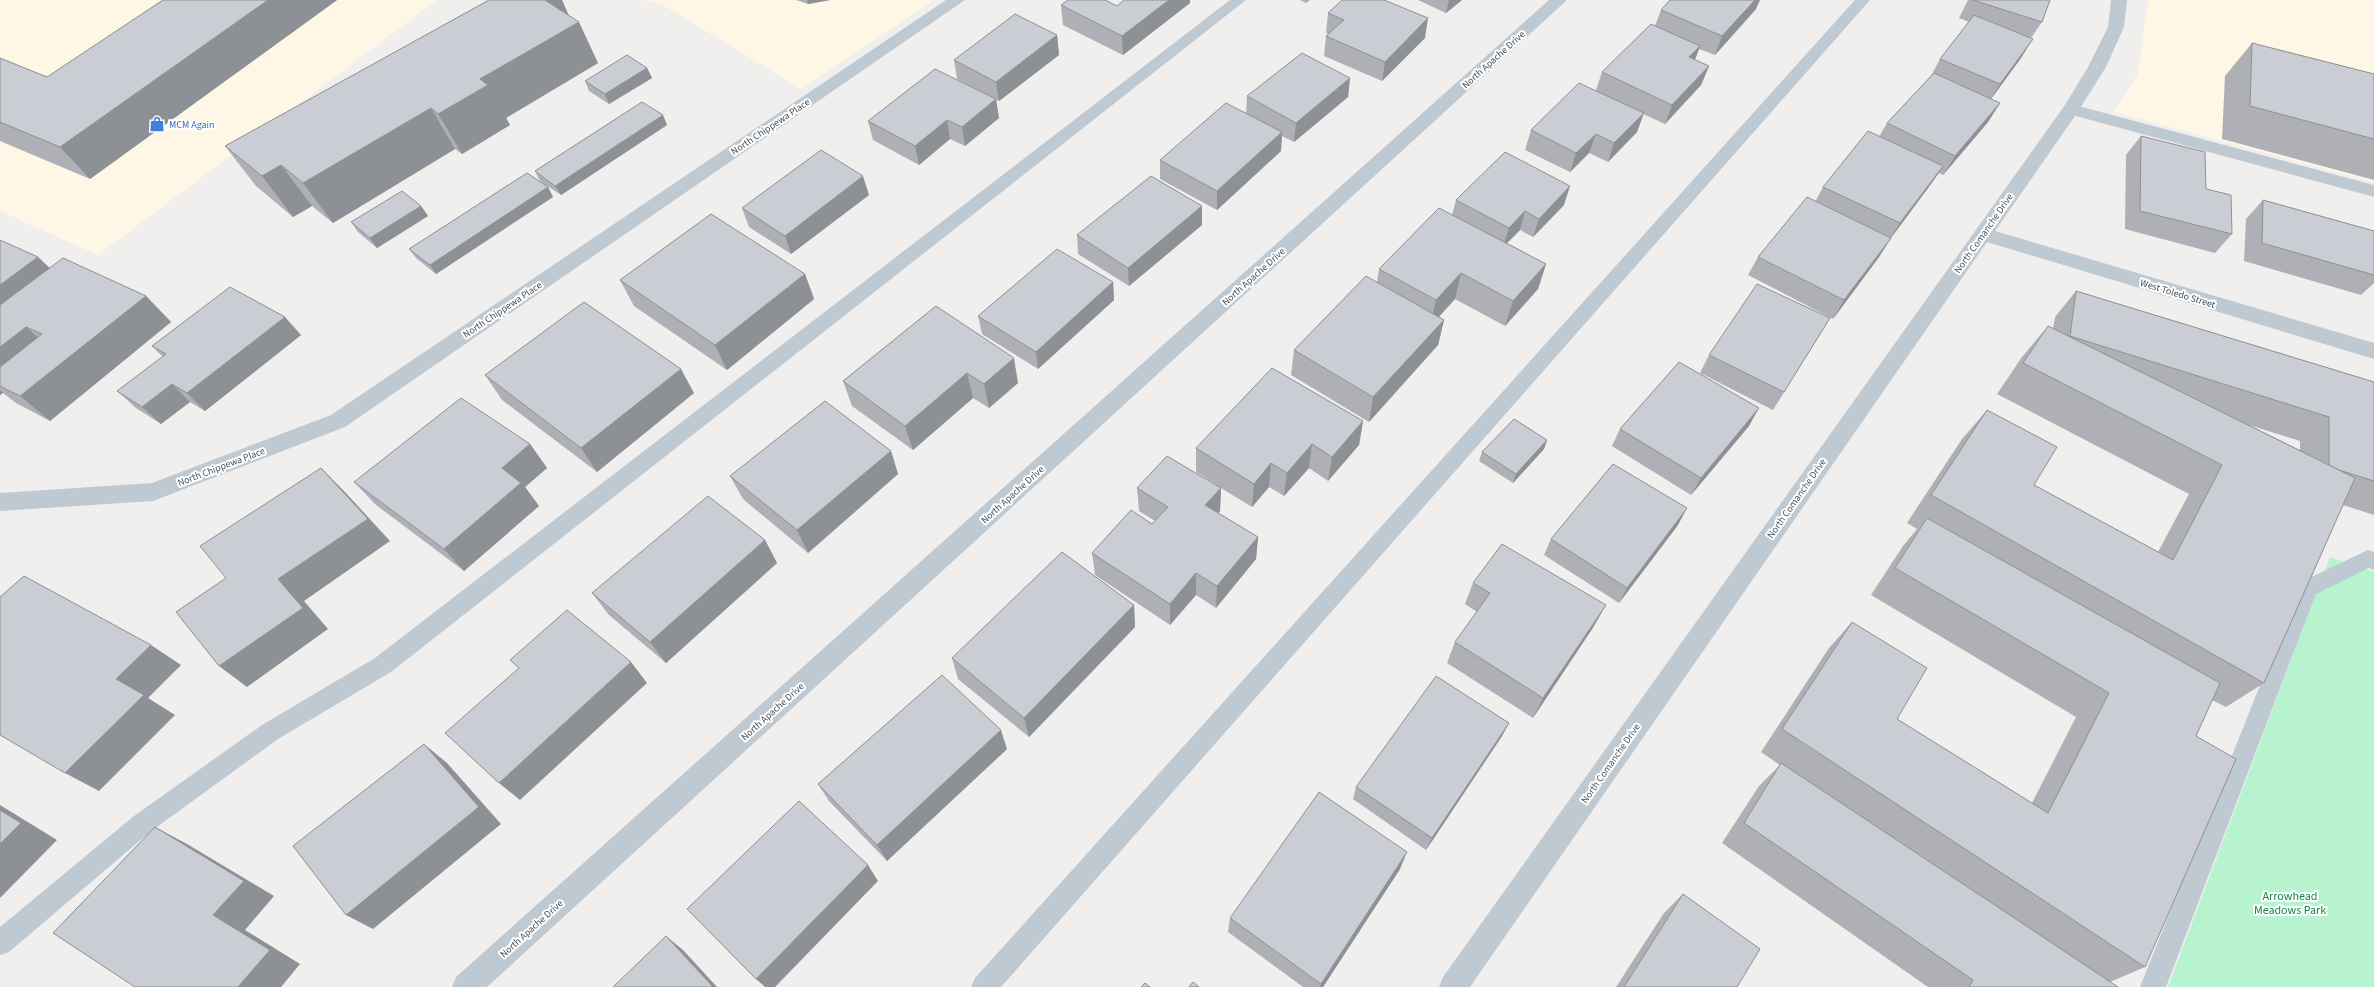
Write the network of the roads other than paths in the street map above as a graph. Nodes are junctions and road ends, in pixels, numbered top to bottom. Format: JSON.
{"nodes":[{"id":1,"x":957,"y":0,"type":"edge"},
{"id":2,"x":1239,"y":0,"type":"edge"},
{"id":3,"x":1559,"y":0,"type":"edge"},
{"id":4,"x":1863,"y":0,"type":"edge"},
{"id":5,"x":2119,"y":0,"type":"edge"},
{"id":6,"x":2071,"y":109,"type":"junction"},
{"id":7,"x":2374,"y":191,"type":"edge"},
{"id":8,"x":1982,"y":234,"type":"junction"},
{"id":9,"x":2374,"y":351,"type":"edge"},
{"id":10,"x":0,"y":502,"type":"edge"},
{"id":11,"x":2374,"y":561,"type":"edge"},
{"id":12,"x":0,"y":943,"type":"edge"},
{"id":13,"x":466,"y":987,"type":"edge"},
{"id":14,"x":984,"y":987,"type":"edge"},
{"id":15,"x":1453,"y":987,"type":"edge"},
{"id":16,"x":2153,"y":987,"type":"edge"}],
"edges":[{"from":1,"to":10,"type":"street","name":"North Chippewa Place"},
{"from":2,"to":12,"type":"lane"},
{"from":3,"to":13,"type":"street","name":"North Apache Drive"},
{"from":4,"to":14,"type":"lane"},
{"from":5,"to":6,"type":"street","name":"North Comanche Drive"},
{"from":6,"to":7,"type":"lane"},
{"from":6,"to":8,"type":"street","name":"North Comanche Drive"},
{"from":8,"to":9,"type":"street","name":"West Toledo Street"},
{"from":8,"to":15,"type":"street","name":"North Comanche Drive"},
{"from":11,"to":16,"type":"lane"}]}
